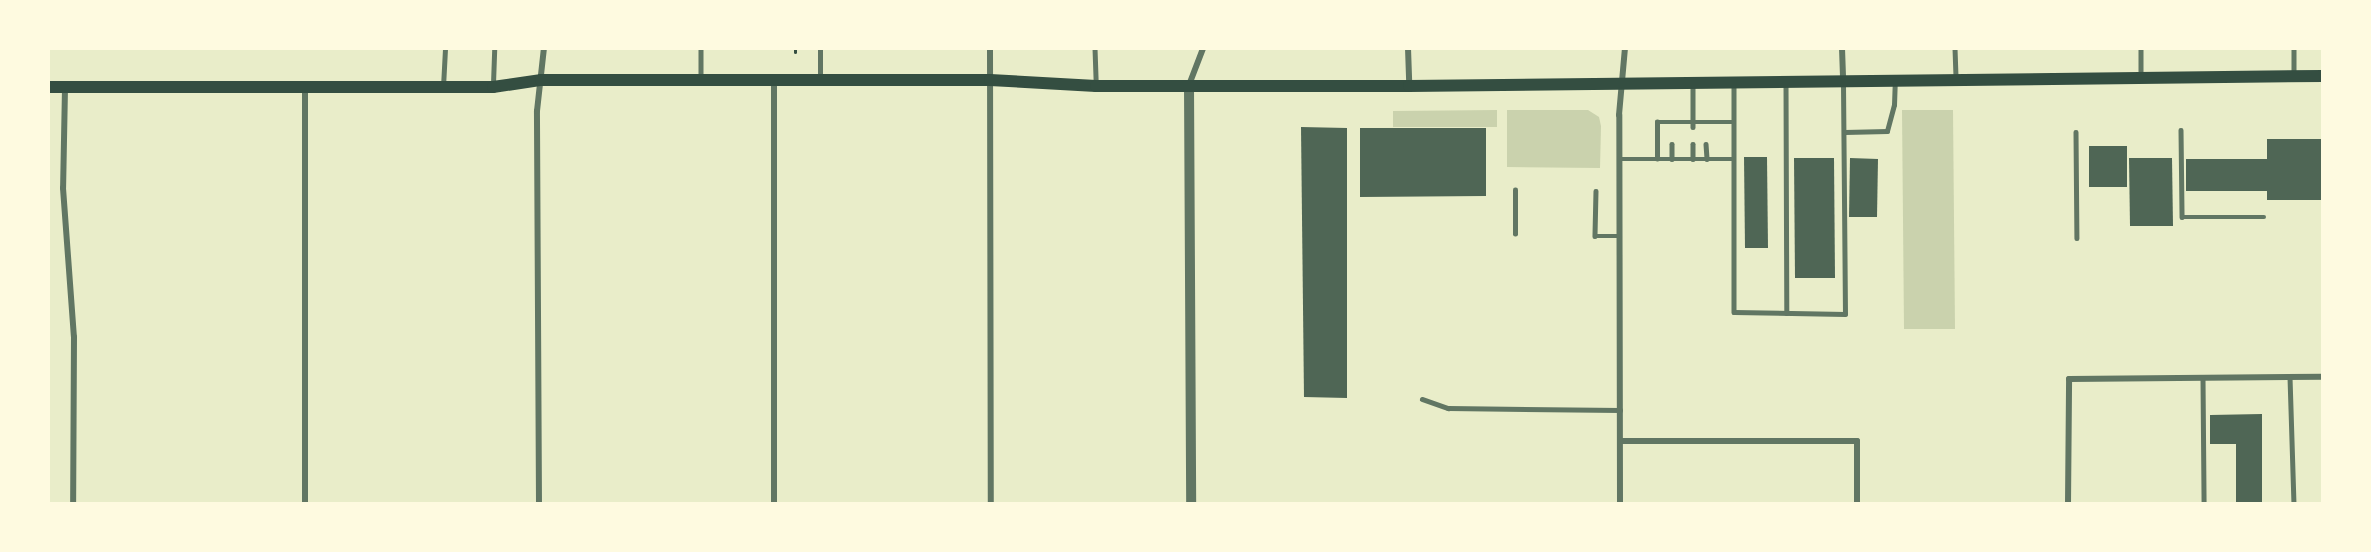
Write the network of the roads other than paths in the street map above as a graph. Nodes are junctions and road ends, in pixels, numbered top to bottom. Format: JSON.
{"nodes":[{"id":1,"x":445,"y":48,"type":"edge"},
{"id":2,"x":494,"y":48,"type":"edge"},
{"id":3,"x":544,"y":48,"type":"edge"},
{"id":4,"x":701,"y":48,"type":"edge"},
{"id":5,"x":820,"y":48,"type":"edge"},
{"id":6,"x":990,"y":48,"type":"edge"},
{"id":7,"x":1095,"y":48,"type":"edge"},
{"id":8,"x":1203,"y":48,"type":"edge"},
{"id":9,"x":1408,"y":48,"type":"edge"},
{"id":10,"x":1625,"y":48,"type":"edge"},
{"id":11,"x":1842,"y":48,"type":"edge"},
{"id":12,"x":1955,"y":48,"type":"edge"},
{"id":13,"x":2140,"y":48,"type":"edge"},
{"id":14,"x":2294,"y":48,"type":"edge"},
{"id":15,"x":2294,"y":76,"type":"junction"},
{"id":16,"x":2323,"y":76,"type":"edge"},
{"id":17,"x":2141,"y":78,"type":"junction"},
{"id":18,"x":701,"y":80,"type":"junction"},
{"id":19,"x":774,"y":80,"type":"junction"},
{"id":20,"x":820,"y":80,"type":"junction"},
{"id":21,"x":990,"y":80,"type":"junction"},
{"id":22,"x":541,"y":81,"type":"junction"},
{"id":23,"x":1895,"y":81,"type":"junction"},
{"id":24,"x":1956,"y":81,"type":"junction"},
{"id":25,"x":1734,"y":82,"type":"junction"},
{"id":26,"x":1786,"y":82,"type":"junction"},
{"id":27,"x":1843,"y":82,"type":"junction"},
{"id":28,"x":1622,"y":83,"type":"junction"},
{"id":29,"x":1693,"y":83,"type":"junction"},
{"id":30,"x":1189,"y":85,"type":"junction"},
{"id":31,"x":1096,"y":86,"type":"junction"},
{"id":32,"x":1409,"y":86,"type":"junction"},
{"id":33,"x":48,"y":87,"type":"edge"},
{"id":34,"x":305,"y":87,"type":"junction"},
{"id":35,"x":443,"y":87,"type":"junction"},
{"id":36,"x":493,"y":87,"type":"junction"},
{"id":37,"x":65,"y":88,"type":"junction"},
{"id":38,"x":1734,"y":122,"type":"junction"},
{"id":39,"x":1693,"y":124,"type":"junction"},
{"id":40,"x":2181,"y":130,"type":"dead end"},
{"id":41,"x":1845,"y":132,"type":"junction"},
{"id":42,"x":2076,"y":132,"type":"dead end"},
{"id":43,"x":1672,"y":144,"type":"dead end"},
{"id":44,"x":1693,"y":144,"type":"dead end"},
{"id":45,"x":1706,"y":144,"type":"dead end"},
{"id":46,"x":1619,"y":159,"type":"junction"},
{"id":47,"x":1657,"y":159,"type":"junction"},
{"id":48,"x":1672,"y":159,"type":"junction"},
{"id":49,"x":1693,"y":159,"type":"junction"},
{"id":50,"x":1707,"y":159,"type":"junction"},
{"id":51,"x":1734,"y":159,"type":"junction"},
{"id":52,"x":1515,"y":190,"type":"dead end"},
{"id":53,"x":1596,"y":191,"type":"dead end"},
{"id":54,"x":2264,"y":217,"type":"dead end"},
{"id":55,"x":1515,"y":234,"type":"dead end"},
{"id":56,"x":1619,"y":236,"type":"junction"},
{"id":57,"x":2077,"y":238,"type":"dead end"},
{"id":58,"x":1786,"y":313,"type":"junction"},
{"id":59,"x":2323,"y":377,"type":"edge"},
{"id":60,"x":2203,"y":378,"type":"junction"},
{"id":61,"x":2290,"y":378,"type":"junction"},
{"id":62,"x":1422,"y":399,"type":"dead end"},
{"id":63,"x":1620,"y":410,"type":"junction"},
{"id":64,"x":1620,"y":441,"type":"junction"},
{"id":65,"x":73,"y":504,"type":"edge"},
{"id":66,"x":305,"y":504,"type":"edge"},
{"id":67,"x":539,"y":504,"type":"edge"},
{"id":68,"x":774,"y":504,"type":"edge"},
{"id":69,"x":991,"y":504,"type":"edge"},
{"id":70,"x":1191,"y":504,"type":"edge"},
{"id":71,"x":1620,"y":504,"type":"edge"},
{"id":72,"x":1857,"y":504,"type":"edge"},
{"id":73,"x":2068,"y":504,"type":"edge"},
{"id":74,"x":2204,"y":504,"type":"edge"},
{"id":75,"x":2294,"y":504,"type":"edge"}],
"edges":[{"from":1,"to":35,"type":"lane"},
{"from":2,"to":36,"type":"lane"},
{"from":3,"to":22,"type":"street"},
{"from":4,"to":18,"type":"lane"},
{"from":5,"to":20,"type":"lane"},
{"from":6,"to":21,"type":"street"},
{"from":7,"to":31,"type":"lane"},
{"from":8,"to":30,"type":"street"},
{"from":9,"to":32,"type":"street"},
{"from":10,"to":28,"type":"street"},
{"from":11,"to":27,"type":"street"},
{"from":12,"to":24,"type":"lane"},
{"from":13,"to":17,"type":"lane"},
{"from":14,"to":15,"type":"lane"},
{"from":15,"to":16,"type":"main road"},
{"from":15,"to":17,"type":"main road"},
{"from":17,"to":24,"type":"main road"},
{"from":18,"to":19,"type":"main road"},
{"from":18,"to":22,"type":"main road"},
{"from":19,"to":20,"type":"main road"},
{"from":19,"to":68,"type":"street"},
{"from":20,"to":21,"type":"main road"},
{"from":21,"to":31,"type":"main road"},
{"from":21,"to":69,"type":"street"},
{"from":22,"to":36,"type":"main road"},
{"from":22,"to":67,"type":"street"},
{"from":23,"to":24,"type":"main road"},
{"from":23,"to":27,"type":"main road"},
{"from":23,"to":41,"type":"lane"},
{"from":25,"to":26,"type":"main road"},
{"from":25,"to":29,"type":"main road"},
{"from":25,"to":38,"type":"lane"},
{"from":26,"to":27,"type":"main road"},
{"from":26,"to":58,"type":"lane"},
{"from":27,"to":41,"type":"lane"},
{"from":28,"to":29,"type":"main road"},
{"from":28,"to":32,"type":"main road"},
{"from":28,"to":46,"type":"street"},
{"from":29,"to":39,"type":"lane"},
{"from":30,"to":31,"type":"main road"},
{"from":30,"to":32,"type":"main road"},
{"from":30,"to":70,"type":"street"},
{"from":33,"to":37,"type":"main road"},
{"from":34,"to":35,"type":"main road"},
{"from":34,"to":37,"type":"main road"},
{"from":34,"to":66,"type":"street"},
{"from":35,"to":36,"type":"main road"},
{"from":37,"to":65,"type":"street"},
{"from":38,"to":39,"type":"lane"},
{"from":38,"to":51,"type":"lane"},
{"from":39,"to":47,"type":"lane"},
{"from":40,"to":54,"type":"lane"},
{"from":41,"to":58,"type":"lane"},
{"from":42,"to":57,"type":"lane"},
{"from":43,"to":48,"type":"lane"},
{"from":44,"to":49,"type":"lane"},
{"from":45,"to":50,"type":"lane"},
{"from":46,"to":47,"type":"lane"},
{"from":46,"to":56,"type":"street"},
{"from":47,"to":48,"type":"lane"},
{"from":48,"to":49,"type":"lane"},
{"from":49,"to":50,"type":"lane"},
{"from":50,"to":51,"type":"lane"},
{"from":51,"to":58,"type":"lane"},
{"from":52,"to":55,"type":"lane"},
{"from":53,"to":56,"type":"lane"},
{"from":56,"to":63,"type":"street"},
{"from":59,"to":61,"type":"street"},
{"from":60,"to":61,"type":"street"},
{"from":60,"to":73,"type":"street"},
{"from":60,"to":74,"type":"lane"},
{"from":61,"to":75,"type":"lane"},
{"from":62,"to":63,"type":"lane"},
{"from":63,"to":64,"type":"street"},
{"from":64,"to":71,"type":"street"},
{"from":64,"to":72,"type":"street"}]}
